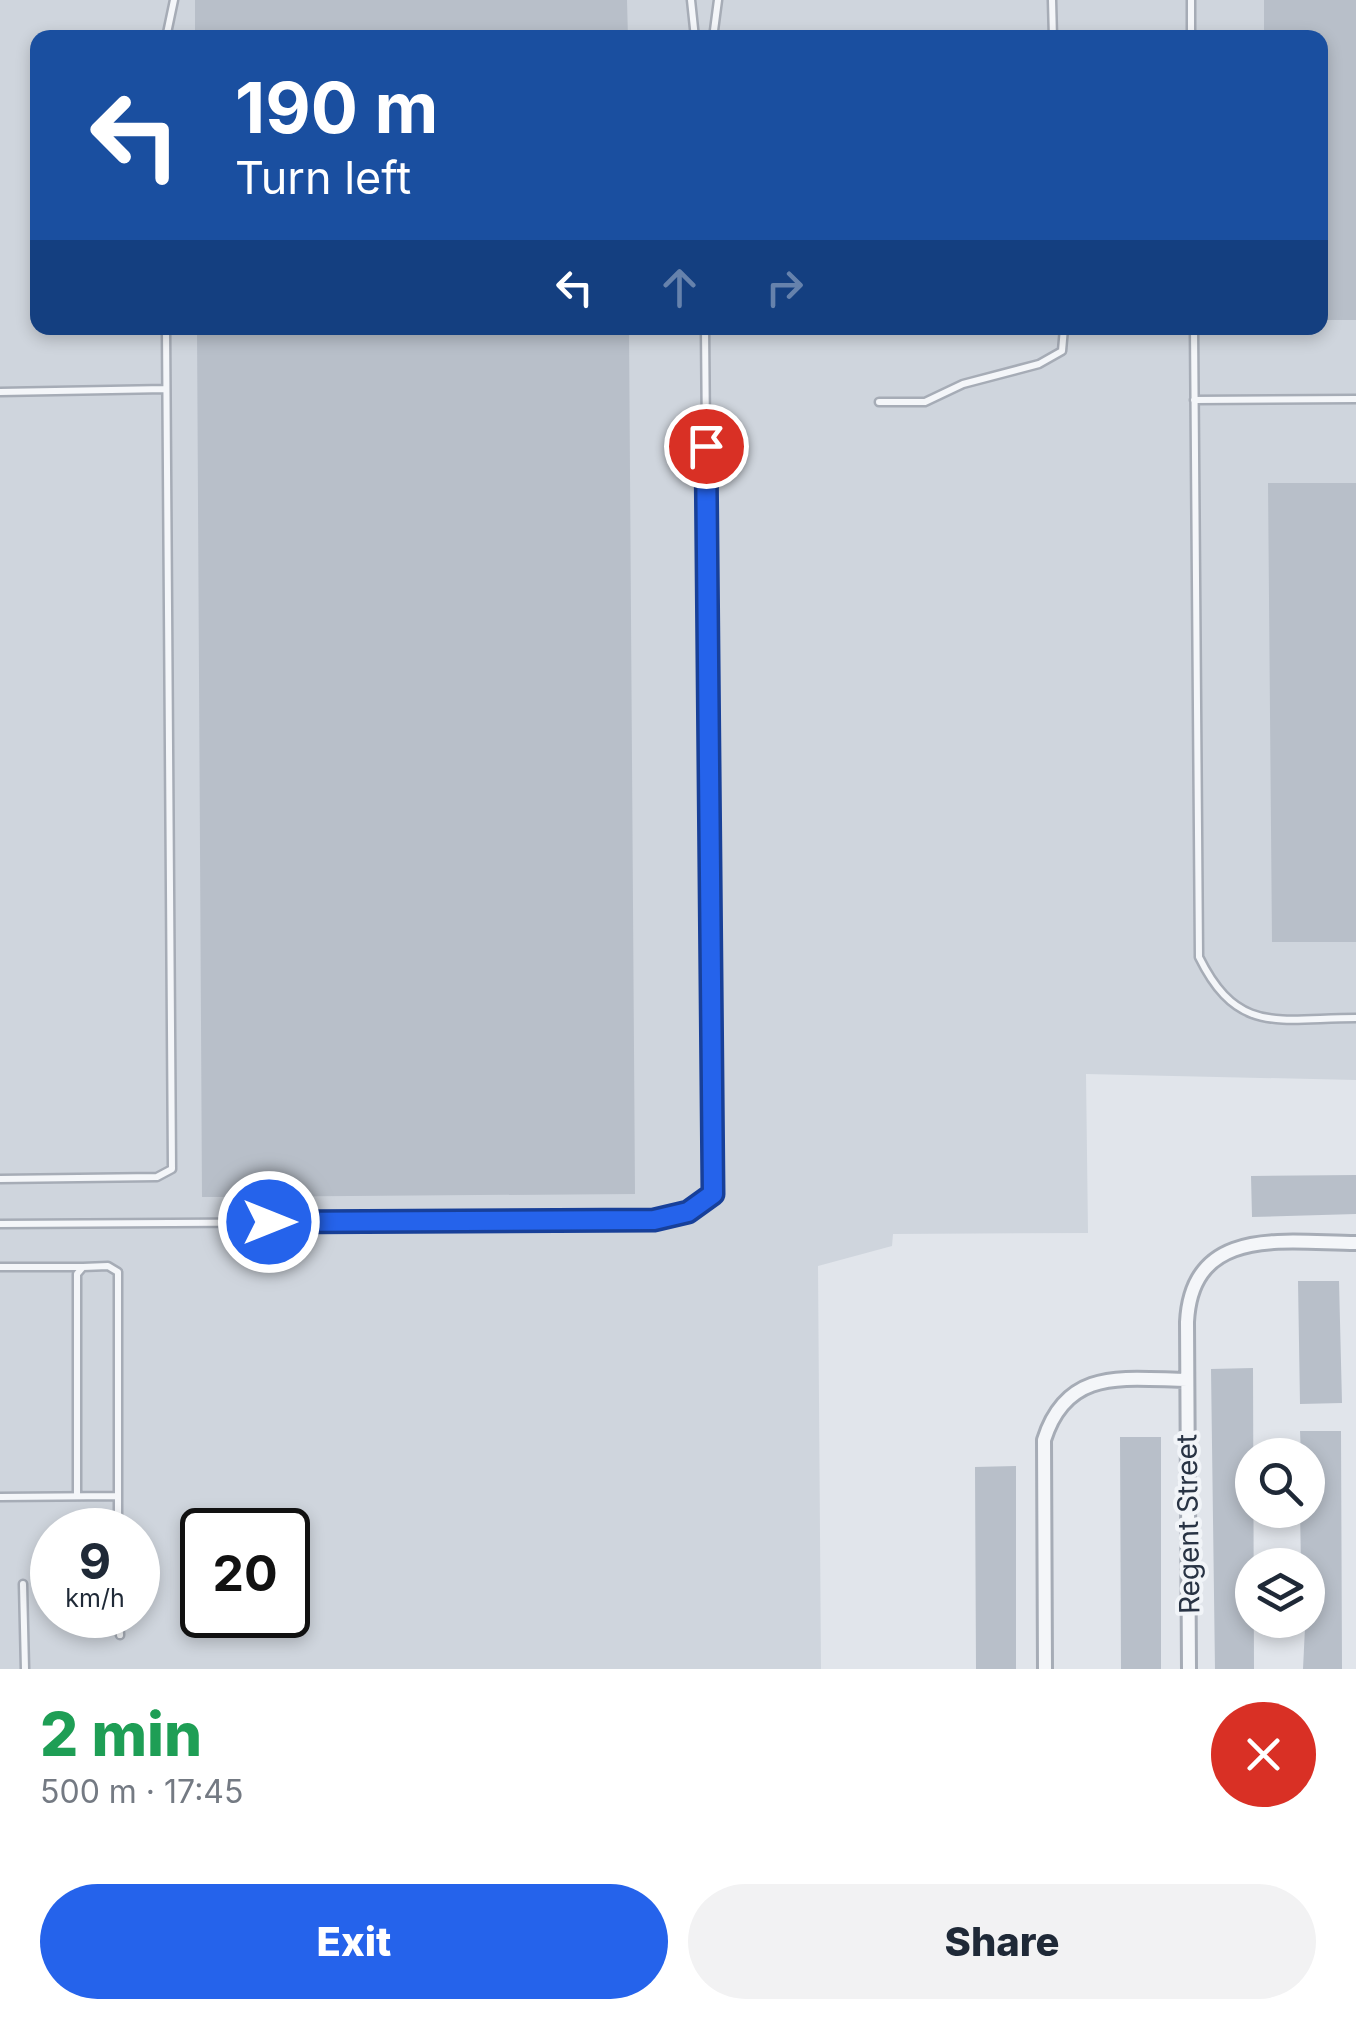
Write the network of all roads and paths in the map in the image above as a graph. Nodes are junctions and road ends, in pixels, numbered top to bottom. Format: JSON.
{"nodes":[{"id":1,"x":174,"y":0,"type":"edge"},
{"id":2,"x":692,"y":0,"type":"edge"},
{"id":3,"x":718,"y":0,"type":"edge"},
{"id":4,"x":1052,"y":0,"type":"edge"},
{"id":5,"x":1190,"y":0,"type":"edge"},
{"id":6,"x":167,"y":30,"type":"edge"},
{"id":7,"x":695,"y":30,"type":"edge"},
{"id":8,"x":714,"y":30,"type":"edge"},
{"id":9,"x":1053,"y":30,"type":"edge"},
{"id":10,"x":1191,"y":30,"type":"edge"},
{"id":11,"x":166,"y":335,"type":"edge"},
{"id":12,"x":706,"y":335,"type":"edge"},
{"id":13,"x":1063,"y":335,"type":"edge"},
{"id":14,"x":1194,"y":335,"type":"edge"},
{"id":15,"x":166,"y":389,"type":"junction"},
{"id":16,"x":0,"y":392,"type":"edge"},
{"id":17,"x":1356,"y":399,"type":"edge"},
{"id":18,"x":1194,"y":400,"type":"junction"},
{"id":19,"x":879,"y":402,"type":"dead end"},
{"id":20,"x":1356,"y":1018,"type":"edge"},
{"id":21,"x":0,"y":1179,"type":"edge"},
{"id":22,"x":0,"y":1224,"type":"edge"},
{"id":23,"x":1356,"y":1243,"type":"edge"},
{"id":24,"x":0,"y":1267,"type":"edge"},
{"id":25,"x":82,"y":1267,"type":"junction"},
{"id":26,"x":1187,"y":1380,"type":"junction"},
{"id":27,"x":77,"y":1496,"type":"junction"},
{"id":28,"x":117,"y":1496,"type":"junction"},
{"id":29,"x":0,"y":1497,"type":"edge"},
{"id":30,"x":117,"y":1508,"type":"edge"},
{"id":31,"x":23,"y":1584,"type":"dead end"},
{"id":32,"x":25,"y":1669,"type":"edge"},
{"id":33,"x":1045,"y":1669,"type":"edge"},
{"id":34,"x":1190,"y":1669,"type":"edge"}],
"edges":[{"from":1,"to":6,"type":"lane"},
{"from":2,"to":7,"type":"lane"},
{"from":3,"to":8,"type":"lane"},
{"from":4,"to":9,"type":"lane"},
{"from":5,"to":10,"type":"lane"},
{"from":11,"to":15,"type":"lane"},
{"from":12,"to":22,"type":"lane"},
{"from":13,"to":19,"type":"lane"},
{"from":14,"to":18,"type":"lane"},
{"from":15,"to":16,"type":"lane"},
{"from":15,"to":21,"type":"lane"},
{"from":17,"to":18,"type":"lane"},
{"from":18,"to":20,"type":"lane"},
{"from":23,"to":26,"type":"street","name":"Regent Street"},
{"from":24,"to":25,"type":"lane"},
{"from":25,"to":27,"type":"lane"},
{"from":25,"to":28,"type":"lane"},
{"from":26,"to":33,"type":"street"},
{"from":26,"to":34,"type":"street","name":"Regent Street"},
{"from":27,"to":28,"type":"lane"},
{"from":27,"to":29,"type":"lane"},
{"from":28,"to":30,"type":"lane"},
{"from":31,"to":32,"type":"lane"}]}
